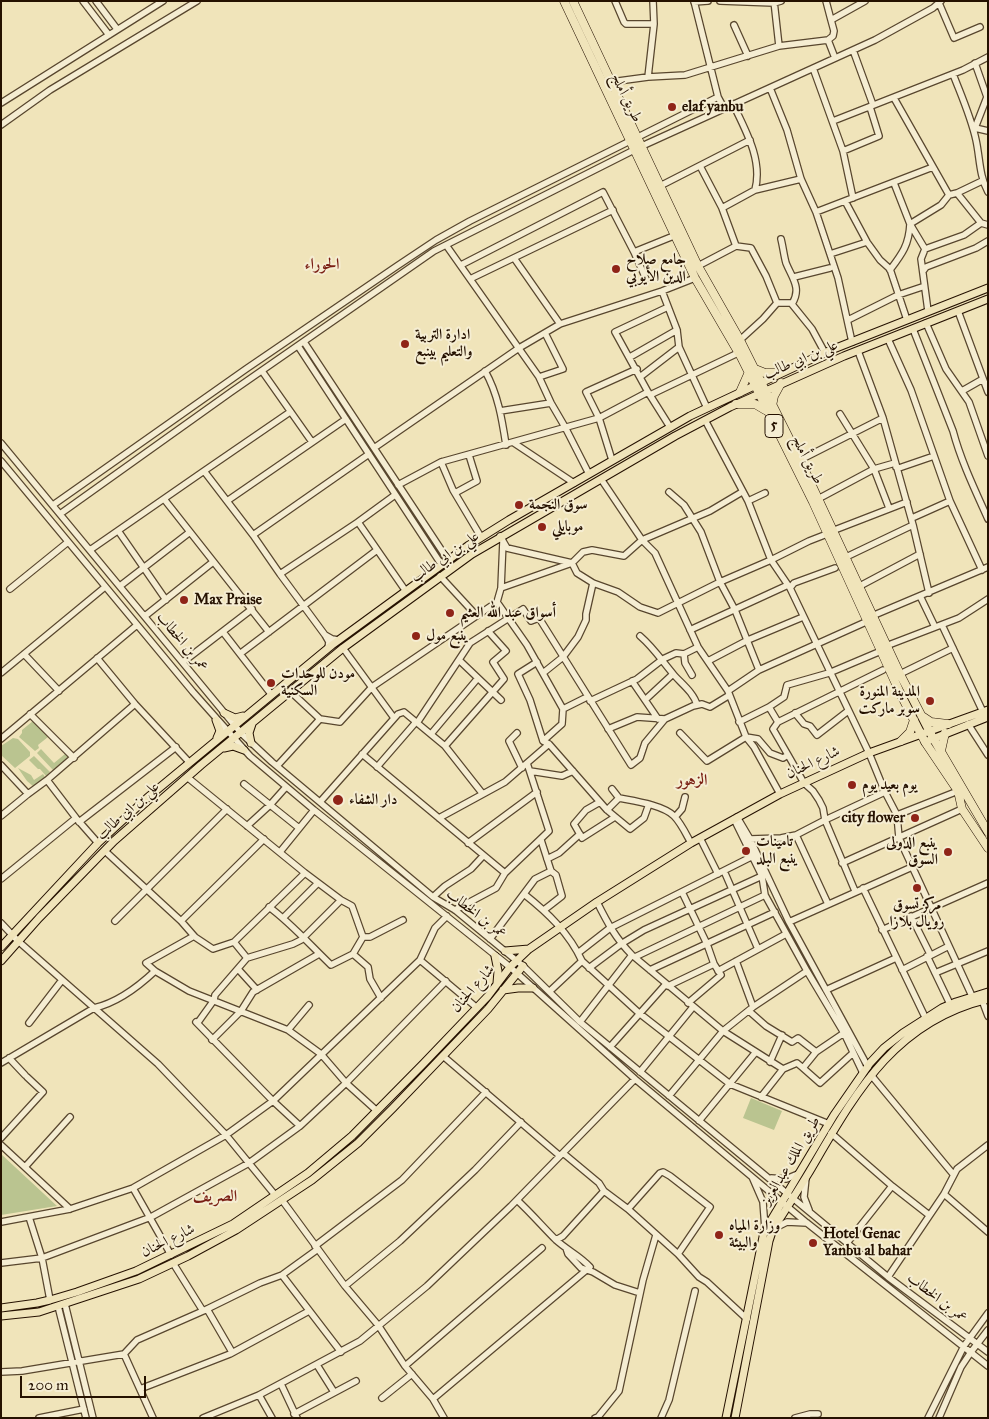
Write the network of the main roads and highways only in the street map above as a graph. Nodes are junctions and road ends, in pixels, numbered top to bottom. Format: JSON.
{"nodes":[{"id":1,"x":564,"y":1,"type":"edge"},
{"id":2,"x":573,"y":1,"type":"edge"},
{"id":3,"x":634,"y":138,"type":"junction"},
{"id":4,"x":638,"y":147,"type":"junction"},
{"id":5,"x":988,"y":288,"type":"edge"},
{"id":6,"x":988,"y":299,"type":"edge"},
{"id":7,"x":751,"y":371,"type":"junction"},
{"id":8,"x":778,"y":374,"type":"junction"},
{"id":9,"x":761,"y":382,"type":"junction"},
{"id":10,"x":781,"y":383,"type":"junction"},
{"id":11,"x":753,"y":385,"type":"junction"},
{"id":12,"x":765,"y":390,"type":"junction"},
{"id":13,"x":740,"y":392,"type":"junction"},
{"id":14,"x":758,"y":394,"type":"junction"},
{"id":15,"x":736,"y":404,"type":"junction"},
{"id":16,"x":769,"y":408,"type":"junction"},
{"id":17,"x":830,"y":533,"type":"junction"},
{"id":18,"x":870,"y":619,"type":"junction"},
{"id":19,"x":884,"y":648,"type":"junction"},
{"id":20,"x":224,"y":713,"type":"road end"},
{"id":21,"x":986,"y":713,"type":"edge"},
{"id":22,"x":246,"y":715,"type":"junction"},
{"id":23,"x":918,"y":718,"type":"junction"},
{"id":24,"x":216,"y":720,"type":"road end"},
{"id":25,"x":252,"y":723,"type":"junction"},
{"id":26,"x":948,"y":724,"type":"junction"},
{"id":27,"x":945,"y":733,"type":"junction"},
{"id":28,"x":927,"y":736,"type":"junction"},
{"id":29,"x":215,"y":741,"type":"junction"},
{"id":30,"x":901,"y":741,"type":"junction"},
{"id":31,"x":251,"y":743,"type":"road end"},
{"id":32,"x":221,"y":749,"type":"junction"},
{"id":33,"x":244,"y":750,"type":"road end"},
{"id":34,"x":941,"y":751,"type":"junction"},
{"id":35,"x":988,"y":832,"type":"edge"},
{"id":36,"x":988,"y":848,"type":"edge"},
{"id":37,"x":1,"y":947,"type":"edge"},
{"id":38,"x":529,"y":949,"type":"junction"},
{"id":39,"x":505,"y":951,"type":"road end"},
{"id":40,"x":495,"y":956,"type":"road end"},
{"id":41,"x":1,"y":961,"type":"edge"},
{"id":42,"x":520,"y":963,"type":"junction"},
{"id":43,"x":497,"y":983,"type":"junction"},
{"id":44,"x":533,"y":988,"type":"road end"},
{"id":45,"x":503,"y":990,"type":"junction"},
{"id":46,"x":988,"y":992,"type":"edge"},
{"id":47,"x":985,"y":1000,"type":"edge"},
{"id":48,"x":867,"y":1072,"type":"junction"},
{"id":49,"x":803,"y":1175,"type":"junction"},
{"id":50,"x":785,"y":1204,"type":"junction"},
{"id":51,"x":1,"y":1308,"type":"edge"},
{"id":52,"x":1,"y":1316,"type":"edge"},
{"id":53,"x":726,"y":1418,"type":"edge"},
{"id":54,"x":735,"y":1418,"type":"edge"}],
"edges":[{"from":1,"to":3,"type":"highway","name":"طريق أملج","number":"5"},
{"from":2,"to":3,"type":"highway","name":"طريق أملج","number":"5"},
{"from":3,"to":4,"type":"highway","name":"طريق أملج","number":"5"},
{"from":4,"to":7,"type":"highway","name":"طريق أملج","number":"5"},
{"from":4,"to":7,"type":"highway","name":"طريق أملج","number":"5"},
{"from":5,"to":8,"type":"main road","name":"علي بن ابي طالب"},
{"from":6,"to":10,"type":"main road","name":"علي بن ابي طالب"},
{"from":7,"to":8,"type":"highway"},
{"from":7,"to":9,"type":"highway","name":"طريق أملج","number":"5"},
{"from":7,"to":11,"type":"highway","name":"طريق أملج","number":"5"},
{"from":7,"to":13,"type":"highway"},
{"from":8,"to":9,"type":"main road","name":"علي بن ابي طالب"},
{"from":9,"to":11,"type":"main road","name":"علي بن ابي طالب"},
{"from":9,"to":12,"type":"highway","name":"طريق أملج","number":"5"},
{"from":10,"to":12,"type":"main road","name":"علي بن ابي طالب"},
{"from":10,"to":16,"type":"highway"},
{"from":11,"to":13,"type":"main road","name":"علي بن ابي طالب"},
{"from":11,"to":14,"type":"highway","name":"طريق أملج","number":"5"},
{"from":12,"to":14,"type":"main road","name":"علي بن ابي طالب"},
{"from":12,"to":16,"type":"highway","name":"طريق أملج","number":"5"},
{"from":13,"to":22,"type":"main road","name":"علي بن ابي طالب"},
{"from":14,"to":15,"type":"main road","name":"علي بن ابي طالب"},
{"from":14,"to":16,"type":"highway","name":"طريق أملج","number":"5"},
{"from":15,"to":16,"type":"highway"},
{"from":15,"to":25,"type":"main road","name":"علي بن ابي طالب"},
{"from":16,"to":17,"type":"highway","name":"طريق أملج","number":"5"},
{"from":16,"to":17,"type":"highway","name":"طريق أملج","number":"5"},
{"from":17,"to":18,"type":"highway","name":"طريق أملج","number":"5"},
{"from":17,"to":18,"type":"highway","name":"طريق أملج","number":"5"},
{"from":18,"to":19,"type":"highway","name":"طريق أملج","number":"5"},
{"from":19,"to":23,"type":"highway","name":"طريق أملج","number":"5"},
{"from":19,"to":23,"type":"highway","name":"طريق أملج","number":"5"},
{"from":20,"to":22,"type":"main road"},
{"from":21,"to":26,"type":"main road","name":"شارع الحنان"},
{"from":21,"to":27,"type":"main road","name":"شارع الحنان"},
{"from":22,"to":29,"type":"main road","name":"علي بن ابي طالب"},
{"from":23,"to":26,"type":"highway"},
{"from":23,"to":28,"type":"highway","name":"طريق أملج","number":"5"},
{"from":23,"to":30,"type":"highway"},
{"from":24,"to":29,"type":"main road"},
{"from":25,"to":31,"type":"main road"},
{"from":25,"to":32,"type":"main road","name":"علي بن ابي طالب"},
{"from":26,"to":28,"type":"main road","name":"شارع الحنان"},
{"from":27,"to":28,"type":"main road","name":"شارع الحنان"},
{"from":27,"to":34,"type":"highway"},
{"from":28,"to":30,"type":"main road","name":"شارع الحنان"},
{"from":28,"to":34,"type":"highway","name":"طريق أملج","number":"5"},
{"from":28,"to":36,"type":"highway","name":"طريق أملج","number":"5"},
{"from":29,"to":37,"type":"main road","name":"علي بن ابي طالب"},
{"from":30,"to":38,"type":"main road","name":"شارع الحنان"},
{"from":32,"to":33,"type":"main road"},
{"from":32,"to":41,"type":"main road","name":"علي بن ابي طالب"},
{"from":34,"to":35,"type":"highway","name":"طريق أملج","number":"5"},
{"from":38,"to":39,"type":"main road"},
{"from":38,"to":42,"type":"main road","name":"شارع الحنان"},
{"from":40,"to":43,"type":"main road"},
{"from":42,"to":43,"type":"main road","name":"شارع الحنان"},
{"from":42,"to":45,"type":"main road","name":"شارع الحنان"},
{"from":43,"to":51,"type":"main road","name":"شارع الحنان"},
{"from":44,"to":45,"type":"main road"},
{"from":45,"to":52,"type":"main road","name":"شارع الحنان"},
{"from":46,"to":48,"type":"main road","name":"طريق الملك عبدالعزيز"},
{"from":47,"to":48,"type":"main road","name":"طريق الملك عبدالعزيز"},
{"from":48,"to":49,"type":"main road","name":"طريق الملك عبدالعزيز"},
{"from":48,"to":49,"type":"main road","name":"طريق الملك عبدالعزيز"},
{"from":49,"to":50,"type":"main road","name":"طريق الملك عبدالعزيز"},
{"from":50,"to":53,"type":"main road","name":"طريق الملك عبدالعزيز"},
{"from":50,"to":54,"type":"main road","name":"طريق الملك عبدالعزيز"}]}
